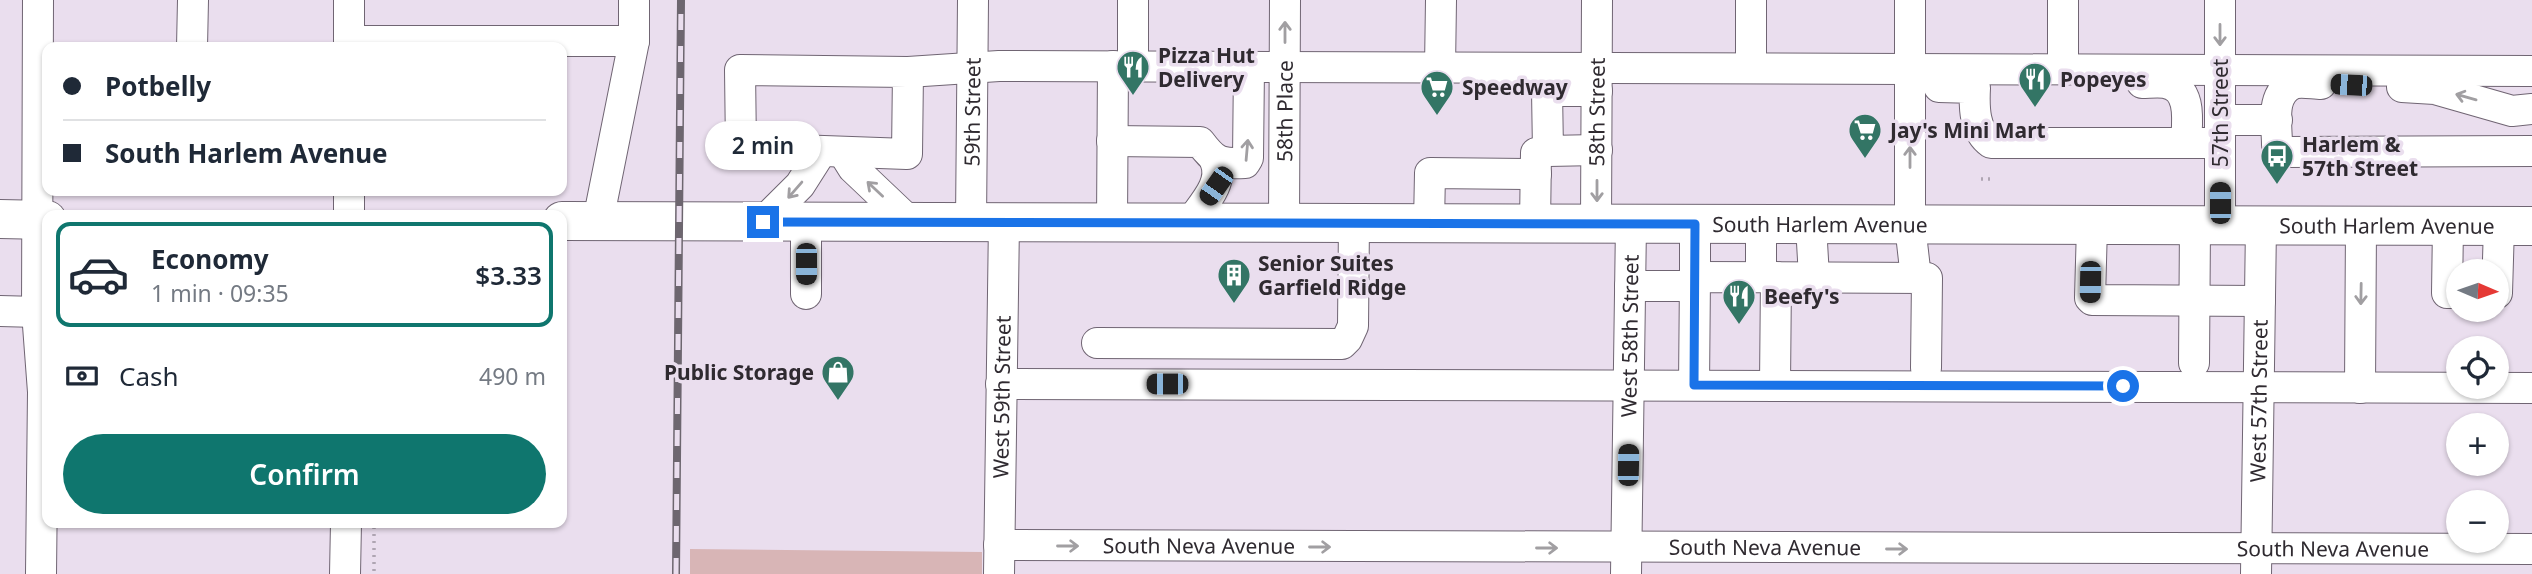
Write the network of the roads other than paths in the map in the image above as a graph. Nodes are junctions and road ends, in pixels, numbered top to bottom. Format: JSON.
{"nodes":[{"id":1,"x":38,"y":0,"type":"edge"},
{"id":2,"x":193,"y":0,"type":"edge"},
{"id":3,"x":349,"y":0,"type":"edge"},
{"id":4,"x":634,"y":0,"type":"edge"},
{"id":5,"x":973,"y":0,"type":"edge"},
{"id":6,"x":1133,"y":0,"type":"edge"},
{"id":7,"x":1285,"y":0,"type":"edge"},
{"id":8,"x":1441,"y":0,"type":"edge"},
{"id":9,"x":1597,"y":0,"type":"edge"},
{"id":10,"x":1751,"y":0,"type":"edge"},
{"id":11,"x":1910,"y":0,"type":"edge"},
{"id":12,"x":2063,"y":0,"type":"edge"},
{"id":13,"x":2220,"y":0,"type":"edge"},
{"id":14,"x":634,"y":41,"type":"junction"},
{"id":15,"x":192,"y":42,"type":"edge"},
{"id":16,"x":349,"y":42,"type":"edge"},
{"id":17,"x":539,"y":42,"type":"edge"},
{"id":18,"x":42,"y":64,"type":"edge"},
{"id":19,"x":973,"y":66,"type":"junction"},
{"id":20,"x":1123,"y":66,"type":"junction"},
{"id":21,"x":1249,"y":67,"type":"junction"},
{"id":22,"x":1285,"y":67,"type":"junction"},
{"id":23,"x":1440,"y":68,"type":"junction"},
{"id":24,"x":1751,"y":68,"type":"junction"},
{"id":25,"x":2063,"y":69,"type":"junction"},
{"id":26,"x":2220,"y":70,"type":"junction"},
{"id":27,"x":2532,"y":71,"type":"edge"},
{"id":28,"x":908,"y":72,"type":"junction"},
{"id":29,"x":1910,"y":78,"type":"junction"},
{"id":30,"x":1597,"y":79,"type":"junction"},
{"id":31,"x":1975,"y":88,"type":"junction"},
{"id":32,"x":2532,"y":109,"type":"edge"},
{"id":33,"x":2277,"y":120,"type":"junction"},
{"id":34,"x":2220,"y":132,"type":"junction"},
{"id":35,"x":1112,"y":141,"type":"junction"},
{"id":36,"x":2186,"y":143,"type":"junction"},
{"id":37,"x":1597,"y":150,"type":"junction"},
{"id":38,"x":1208,"y":151,"type":"junction"},
{"id":39,"x":2532,"y":151,"type":"edge"},
{"id":40,"x":832,"y":152,"type":"junction"},
{"id":41,"x":1542,"y":162,"type":"junction"},
{"id":42,"x":28,"y":220,"type":"edge"},
{"id":43,"x":580,"y":221,"type":"edge"},
{"id":44,"x":763,"y":222,"type":"junction"},
{"id":45,"x":806,"y":222,"type":"junction"},
{"id":46,"x":910,"y":222,"type":"junction"},
{"id":47,"x":988,"y":222,"type":"junction"},
{"id":48,"x":1112,"y":222,"type":"junction"},
{"id":49,"x":1190,"y":223,"type":"junction"},
{"id":50,"x":1284,"y":223,"type":"junction"},
{"id":51,"x":1354,"y":223,"type":"junction"},
{"id":52,"x":1429,"y":223,"type":"junction"},
{"id":53,"x":1535,"y":224,"type":"junction"},
{"id":54,"x":1614,"y":224,"type":"junction"},
{"id":55,"x":1695,"y":224,"type":"junction"},
{"id":56,"x":1761,"y":225,"type":"junction"},
{"id":57,"x":1811,"y":225,"type":"junction"},
{"id":58,"x":1909,"y":225,"type":"junction"},
{"id":59,"x":2091,"y":226,"type":"junction"},
{"id":60,"x":2207,"y":226,"type":"junction"},
{"id":61,"x":2260,"y":226,"type":"junction"},
{"id":62,"x":2361,"y":226,"type":"junction"},
{"id":63,"x":2448,"y":226,"type":"junction"},
{"id":64,"x":2516,"y":226,"type":"edge"},
{"id":65,"x":2448,"y":259,"type":"edge"},
{"id":66,"x":2507,"y":259,"type":"edge"},
{"id":67,"x":1768,"y":277,"type":"junction"},
{"id":68,"x":1814,"y":277,"type":"junction"},
{"id":69,"x":1916,"y":278,"type":"junction"},
{"id":70,"x":1695,"y":281,"type":"junction"},
{"id":71,"x":1630,"y":286,"type":"junction"},
{"id":72,"x":806,"y":294,"type":"dead end"},
{"id":73,"x":2195,"y":300,"type":"junction"},
{"id":74,"x":2260,"y":301,"type":"junction"},
{"id":75,"x":0,"y":312,"type":"edge"},
{"id":76,"x":37,"y":312,"type":"junction"},
{"id":77,"x":1097,"y":343,"type":"dead end"},
{"id":78,"x":2194,"y":363,"type":"dead end"},
{"id":79,"x":1926,"y":368,"type":"dead end"},
{"id":80,"x":42,"y":379,"type":"edge"},
{"id":81,"x":1001,"y":384,"type":"junction"},
{"id":82,"x":1629,"y":384,"type":"junction"},
{"id":83,"x":1694,"y":385,"type":"junction"},
{"id":84,"x":1775,"y":385,"type":"junction"},
{"id":85,"x":2258,"y":387,"type":"junction"},
{"id":86,"x":2360,"y":388,"type":"junction"},
{"id":87,"x":2532,"y":388,"type":"edge"},
{"id":88,"x":42,"y":483,"type":"edge"},
{"id":89,"x":359,"y":528,"type":"edge"},
{"id":90,"x":2532,"y":550,"type":"edge"},
{"id":91,"x":999,"y":560,"type":"edge"},
{"id":92,"x":1627,"y":561,"type":"edge"},
{"id":93,"x":2256,"y":562,"type":"edge"},
{"id":94,"x":41,"y":574,"type":"edge"},
{"id":95,"x":345,"y":574,"type":"edge"}],
"edges":[{"from":1,"to":18,"type":"street"},
{"from":2,"to":15,"type":"street"},
{"from":3,"to":16,"type":"street"},
{"from":4,"to":14,"type":"street"},
{"from":5,"to":19,"type":"street","name":"59th Street"},
{"from":6,"to":20,"type":"street"},
{"from":22,"to":7,"type":"street","name":"58th Place","one_way":true},
{"from":8,"to":23,"type":"street"},
{"from":9,"to":30,"type":"street","name":"58th Street"},
{"from":10,"to":24,"type":"street"},
{"from":11,"to":29,"type":"street"},
{"from":12,"to":25,"type":"street"},
{"from":13,"to":26,"type":"street","name":"57th Street","one_way":true},
{"from":14,"to":17,"type":"street"},
{"from":14,"to":43,"type":"street"},
{"from":18,"to":42,"type":"street"},
{"from":19,"to":20,"type":"street"},
{"from":19,"to":28,"type":"street"},
{"from":19,"to":47,"type":"street","name":"59th Street"},
{"from":20,"to":21,"type":"street"},
{"from":20,"to":35,"type":"street"},
{"from":21,"to":22,"type":"street"},
{"from":38,"to":21,"type":"street","one_way":true},
{"from":22,"to":23,"type":"street"},
{"from":22,"to":50,"type":"street","name":"58th Place"},
{"from":23,"to":30,"type":"street"},
{"from":24,"to":29,"type":"street"},
{"from":24,"to":30,"type":"street"},
{"from":25,"to":26,"type":"street"},
{"from":25,"to":29,"type":"street"},
{"from":26,"to":27,"type":"street"},
{"from":26,"to":34,"type":"street","name":"57th Street"},
{"from":28,"to":40,"type":"street"},
{"from":28,"to":40,"type":"street"},
{"from":29,"to":31,"type":"street"},
{"from":58,"to":29,"type":"street","one_way":true},
{"from":30,"to":37,"type":"street","name":"58th Street"},
{"from":30,"to":41,"type":"street"},
{"from":31,"to":36,"type":"street"},
{"from":31,"to":36,"type":"street"},
{"from":32,"to":33,"type":"street","one_way":true},
{"from":33,"to":34,"type":"street"},
{"from":33,"to":39,"type":"street"},
{"from":34,"to":36,"type":"street"},
{"from":34,"to":60,"type":"street","name":"57th Street"},
{"from":35,"to":38,"type":"street"},
{"from":35,"to":48,"type":"street"},
{"from":37,"to":41,"type":"street"},
{"from":37,"to":54,"type":"street","name":"58th Street","one_way":true},
{"from":38,"to":49,"type":"street"},
{"from":40,"to":44,"type":"street","one_way":true},
{"from":46,"to":40,"type":"street","one_way":true},
{"from":41,"to":52,"type":"street"},
{"from":41,"to":53,"type":"street"},
{"from":42,"to":76,"type":"street"},
{"from":43,"to":44,"type":"main road","name":"South Harlem Avenue"},
{"from":44,"to":45,"type":"main road","name":"South Harlem Avenue"},
{"from":45,"to":46,"type":"main road","name":"South Harlem Avenue"},
{"from":45,"to":72,"type":"street"},
{"from":46,"to":47,"type":"main road","name":"South Harlem Avenue"},
{"from":47,"to":48,"type":"main road","name":"South Harlem Avenue"},
{"from":47,"to":81,"type":"street","name":"West 59th Street"},
{"from":48,"to":49,"type":"main road","name":"South Harlem Avenue"},
{"from":49,"to":50,"type":"main road","name":"South Harlem Avenue"},
{"from":50,"to":51,"type":"main road","name":"South Harlem Avenue"},
{"from":51,"to":52,"type":"main road","name":"South Harlem Avenue"},
{"from":51,"to":77,"type":"street"},
{"from":52,"to":53,"type":"main road","name":"South Harlem Avenue"},
{"from":53,"to":54,"type":"main road","name":"South Harlem Avenue"},
{"from":54,"to":55,"type":"main road","name":"South Harlem Avenue"},
{"from":54,"to":71,"type":"street","name":"West 58th Street"},
{"from":55,"to":56,"type":"main road","name":"South Harlem Avenue"},
{"from":55,"to":70,"type":"street"},
{"from":56,"to":57,"type":"main road","name":"South Harlem Avenue"},
{"from":56,"to":67,"type":"street"},
{"from":57,"to":58,"type":"main road","name":"South Harlem Avenue"},
{"from":57,"to":68,"type":"street"},
{"from":58,"to":59,"type":"main road","name":"South Harlem Avenue"},
{"from":58,"to":69,"type":"street"},
{"from":59,"to":60,"type":"main road","name":"South Harlem Avenue"},
{"from":59,"to":73,"type":"street"},
{"from":60,"to":61,"type":"main road","name":"South Harlem Avenue"},
{"from":60,"to":73,"type":"street","name":"57th Street"},
{"from":61,"to":62,"type":"main road","name":"South Harlem Avenue"},
{"from":61,"to":74,"type":"street","name":"West 57th Street"},
{"from":62,"to":63,"type":"main road","name":"South Harlem Avenue"},
{"from":62,"to":86,"type":"street","one_way":true},
{"from":63,"to":64,"type":"main road","name":"South Harlem Avenue"},
{"from":63,"to":65,"type":"street"},
{"from":64,"to":66,"type":"street"},
{"from":67,"to":68,"type":"street"},
{"from":67,"to":70,"type":"street"},
{"from":67,"to":84,"type":"street"},
{"from":68,"to":69,"type":"street"},
{"from":69,"to":79,"type":"street"},
{"from":70,"to":71,"type":"street"},
{"from":70,"to":83,"type":"street"},
{"from":71,"to":82,"type":"street","name":"West 58th Street"},
{"from":73,"to":74,"type":"street"},
{"from":73,"to":78,"type":"street","name":"57th Street"},
{"from":74,"to":85,"type":"street","name":"West 57th Street"},
{"from":75,"to":76,"type":"street"},
{"from":76,"to":80,"type":"street"},
{"from":81,"to":82,"type":"street"},
{"from":81,"to":91,"type":"street","name":"West 59th Street"},
{"from":82,"to":83,"type":"street"},
{"from":82,"to":92,"type":"street","name":"West 58th Street"},
{"from":83,"to":84,"type":"street"},
{"from":84,"to":85,"type":"street"},
{"from":85,"to":86,"type":"street"},
{"from":85,"to":93,"type":"street","name":"West 57th Street"},
{"from":86,"to":87,"type":"street"},
{"from":88,"to":94,"type":"street"},
{"from":89,"to":95,"type":"street"},
{"from":90,"to":93,"type":"street","name":"South Neva Avenue"},
{"from":91,"to":92,"type":"street","name":"South Neva Avenue","one_way":true},
{"from":92,"to":93,"type":"street","name":"South Neva Avenue","one_way":true}]}
